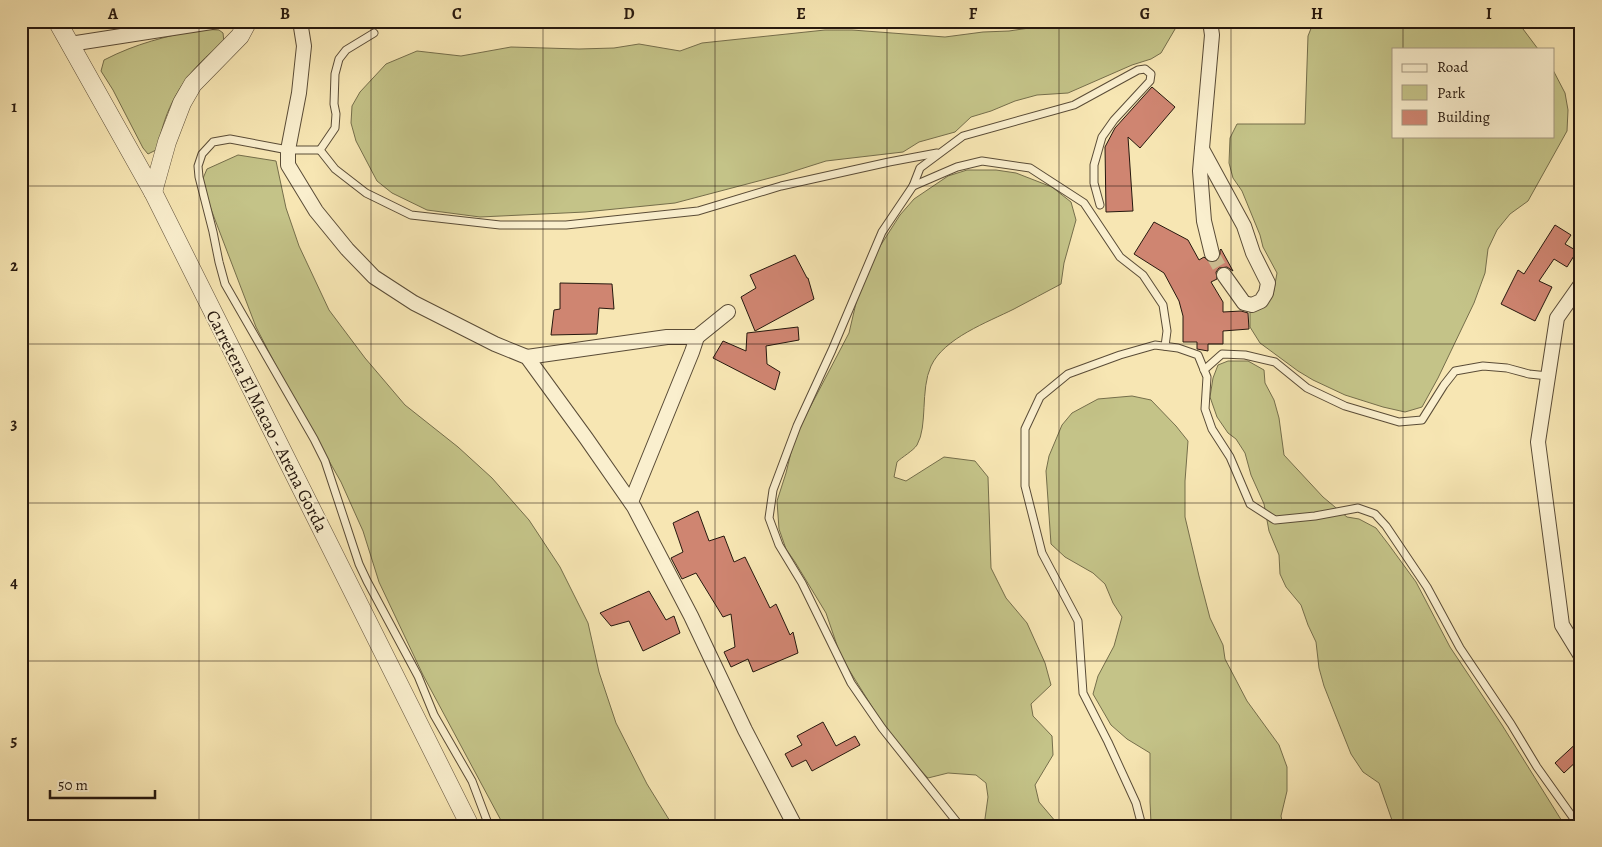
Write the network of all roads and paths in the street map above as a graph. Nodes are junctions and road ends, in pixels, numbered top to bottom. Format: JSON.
{"nodes":[{"id":1,"x":57,"y":21,"type":"edge"},
{"id":2,"x":218,"y":21,"type":"edge"},
{"id":3,"x":248,"y":21,"type":"edge"},
{"id":4,"x":300,"y":21,"type":"edge"},
{"id":5,"x":1210,"y":21,"type":"edge"},
{"id":6,"x":374,"y":33,"type":"dead end"},
{"id":7,"x":70,"y":44,"type":"junction"},
{"id":8,"x":1202,"y":149,"type":"junction"},
{"id":9,"x":288,"y":150,"type":"junction"},
{"id":10,"x":320,"y":150,"type":"junction"},
{"id":11,"x":940,"y":153,"type":"junction"},
{"id":12,"x":913,"y":186,"type":"junction"},
{"id":13,"x":153,"y":192,"type":"junction"},
{"id":14,"x":1100,"y":205,"type":"dead end"},
{"id":15,"x":1212,"y":254,"type":"tunnel mouth"},
{"id":16,"x":1224,"y":275,"type":"tunnel mouth"},
{"id":17,"x":1581,"y":284,"type":"edge"},
{"id":18,"x":728,"y":312,"type":"dead end"},
{"id":19,"x":697,"y":337,"type":"junction"},
{"id":20,"x":1165,"y":346,"type":"junction"},
{"id":21,"x":527,"y":357,"type":"junction"},
{"id":22,"x":1204,"y":370,"type":"junction"},
{"id":23,"x":1548,"y":376,"type":"junction"},
{"id":24,"x":631,"y":502,"type":"junction"},
{"id":25,"x":1581,"y":656,"type":"edge"},
{"id":26,"x":470,"y":826,"type":"edge"},
{"id":27,"x":488,"y":826,"type":"edge"},
{"id":28,"x":796,"y":826,"type":"edge"},
{"id":29,"x":960,"y":826,"type":"edge"},
{"id":30,"x":1142,"y":826,"type":"edge"},
{"id":31,"x":1579,"y":826,"type":"edge"}],
"edges":[{"from":1,"to":7,"type":"street","name":"Carretera El Macao - Arena Gorda"},
{"from":2,"to":7,"type":"street"},
{"from":3,"to":13,"type":"street"},
{"from":4,"to":9,"type":"street"},
{"from":5,"to":8,"type":"street"},
{"from":6,"to":10,"type":"lane"},
{"from":7,"to":13,"type":"street","name":"Carretera El Macao - Arena Gorda"},
{"from":8,"to":15,"type":"street"},
{"from":8,"to":16,"type":"street"},
{"from":9,"to":10,"type":"lane"},
{"from":9,"to":21,"type":"street"},
{"from":9,"to":27,"type":"lane"},
{"from":10,"to":11,"type":"lane"},
{"from":11,"to":12,"type":"lane"},
{"from":11,"to":14,"type":"lane"},
{"from":12,"to":20,"type":"lane"},
{"from":12,"to":29,"type":"lane"},
{"from":13,"to":26,"type":"street","name":"Carretera El Macao - Arena Gorda"},
{"from":17,"to":23,"type":"street"},
{"from":18,"to":19,"type":"street"},
{"from":19,"to":21,"type":"street"},
{"from":19,"to":24,"type":"street"},
{"from":20,"to":22,"type":"lane"},
{"from":20,"to":30,"type":"lane"},
{"from":21,"to":24,"type":"street"},
{"from":22,"to":23,"type":"lane"},
{"from":22,"to":31,"type":"lane"},
{"from":23,"to":25,"type":"street"},
{"from":24,"to":28,"type":"street"}]}
